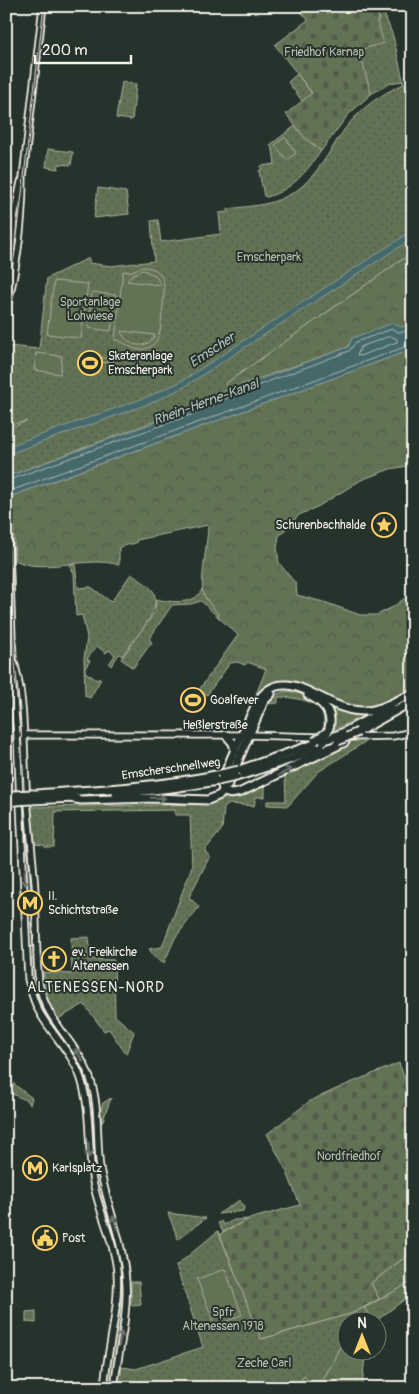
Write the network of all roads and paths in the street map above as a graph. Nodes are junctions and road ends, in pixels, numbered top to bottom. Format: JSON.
{"nodes":[{"id":1,"x":43,"y":6,"type":"edge"},
{"id":2,"x":11,"y":257,"type":"edge"},
{"id":3,"x":7,"y":308,"type":"edge"},
{"id":4,"x":6,"y":316,"type":"edge"},
{"id":5,"x":6,"y":489,"type":"edge"},
{"id":6,"x":8,"y":523,"type":"junction"},
{"id":7,"x":6,"y":535,"type":"edge"},
{"id":8,"x":6,"y":566,"type":"edge"},
{"id":9,"x":10,"y":590,"type":"junction"},
{"id":10,"x":13,"y":656,"type":"junction"},
{"id":11,"x":412,"y":697,"type":"edge"},
{"id":12,"x":413,"y":732,"type":"edge"},
{"id":13,"x":24,"y":734,"type":"junction"},
{"id":14,"x":17,"y":735,"type":"junction"},
{"id":15,"x":226,"y":735,"type":"junction"},
{"id":16,"x":245,"y":735,"type":"junction"},
{"id":17,"x":319,"y":741,"type":"junction"},
{"id":18,"x":341,"y":742,"type":"junction"},
{"id":19,"x":235,"y":752,"type":"junction"},
{"id":20,"x":237,"y":773,"type":"junction"},
{"id":21,"x":219,"y":777,"type":"junction"},
{"id":22,"x":224,"y":791,"type":"junction"},
{"id":23,"x":9,"y":797,"type":"edge"},
{"id":24,"x":31,"y":797,"type":"junction"},
{"id":25,"x":71,"y":798,"type":"junction"},
{"id":26,"x":43,"y":999,"type":"junction"},
{"id":27,"x":34,"y":1000,"type":"junction"},
{"id":28,"x":57,"y":1025,"type":"junction"},
{"id":29,"x":49,"y":1027,"type":"junction"},
{"id":30,"x":104,"y":1388,"type":"edge"},
{"id":31,"x":114,"y":1388,"type":"edge"}],
"edges":[{"from":1,"to":2,"type":"main road"},
{"from":2,"to":3,"type":"main road"},
{"from":3,"to":4,"type":"main road"},
{"from":5,"to":6,"type":"main road"},
{"from":6,"to":7,"type":"main road"},
{"from":6,"to":9,"type":"main road"},
{"from":8,"to":9,"type":"main road"},
{"from":9,"to":10,"type":"main road"},
{"from":10,"to":13,"type":"main road"},
{"from":10,"to":14,"type":"main road"},
{"from":11,"to":16,"type":"highway"},
{"from":11,"to":17,"type":"highway","name":"Emscherschnellweg","bridge":true},
{"from":11,"to":18,"type":"highway","name":"Emscherschnellweg","bridge":true},
{"from":12,"to":16,"type":"main road","name":"Heßlerstraße"},
{"from":13,"to":14,"type":"main road","name":"Heßlerstraße"},
{"from":13,"to":15,"type":"main road","name":"Heßlerstraße"},
{"from":13,"to":26,"type":"main road"},
{"from":14,"to":27,"type":"main road","one_way":true},
{"from":15,"to":16,"type":"main road","name":"Heßlerstraße"},
{"from":15,"to":19,"type":"highway"},
{"from":16,"to":17,"type":"highway","bridge":true},
{"from":16,"to":19,"type":"highway"},
{"from":16,"to":22,"type":"highway"},
{"from":17,"to":20,"type":"highway","name":"Emscherschnellweg"},
{"from":18,"to":20,"type":"highway","name":"Emscherschnellweg"},
{"from":22,"to":18,"type":"highway","one_way":true},
{"from":19,"to":22,"type":"highway"},
{"from":20,"to":21,"type":"highway","name":"Emscherschnellweg","bridge":true},
{"from":21,"to":24,"type":"highway","name":"Emscherschnellweg"},
{"from":21,"to":25,"type":"highway","name":"Emscherschnellweg"},
{"from":25,"to":22,"type":"highway","one_way":true},
{"from":23,"to":24,"type":"highway","name":"Emscherschnellweg","bridge":true},
{"from":24,"to":25,"type":"highway","name":"Emscherschnellweg"},
{"from":26,"to":27,"type":"main road"},
{"from":26,"to":28,"type":"main road"},
{"from":27,"to":29,"type":"main road"},
{"from":28,"to":29,"type":"main road"},
{"from":31,"to":28,"type":"main road","one_way":true},
{"from":29,"to":30,"type":"main road","one_way":true}]}
